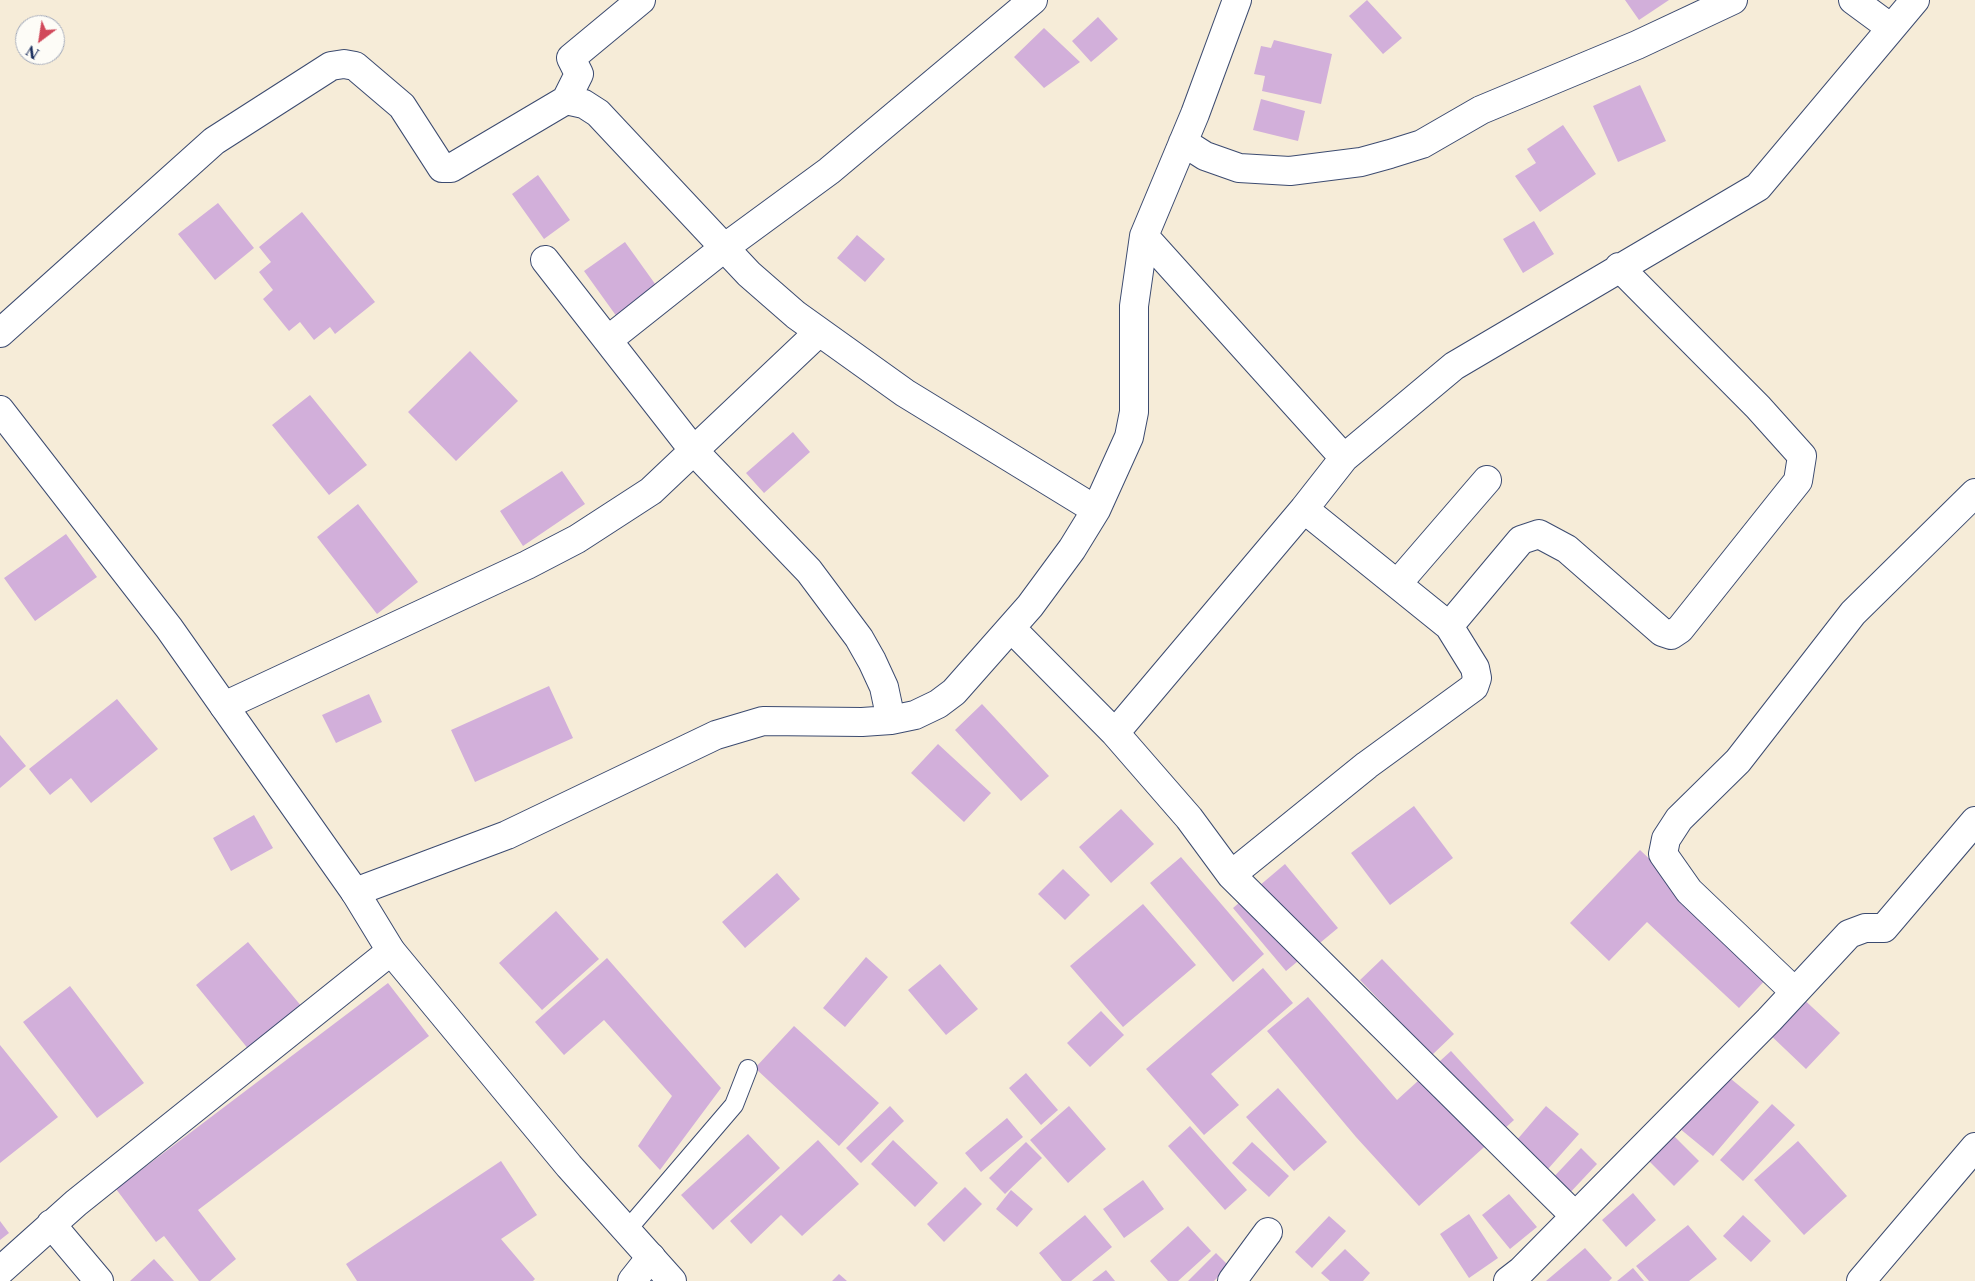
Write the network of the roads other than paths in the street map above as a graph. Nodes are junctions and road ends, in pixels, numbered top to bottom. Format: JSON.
{"nodes":[{"id":1,"x":641,"y":0,"type":"edge"},
{"id":2,"x":1033,"y":0,"type":"edge"},
{"id":3,"x":1237,"y":0,"type":"edge"},
{"id":4,"x":1733,"y":0,"type":"edge"},
{"id":5,"x":1853,"y":0,"type":"edge"},
{"id":6,"x":1915,"y":0,"type":"edge"},
{"id":7,"x":1891,"y":28,"type":"junction"},
{"id":8,"x":566,"y":100,"type":"junction"},
{"id":9,"x":1183,"y":142,"type":"junction"},
{"id":10,"x":1144,"y":236,"type":"junction"},
{"id":11,"x":724,"y":248,"type":"junction"},
{"id":12,"x":545,"y":260,"type":"dead end"},
{"id":13,"x":1619,"y":267,"type":"junction"},
{"id":14,"x":819,"y":332,"type":"junction"},
{"id":15,"x":0,"y":333,"type":"edge"},
{"id":16,"x":608,"y":340,"type":"junction"},
{"id":17,"x":0,"y":410,"type":"edge"},
{"id":18,"x":694,"y":451,"type":"junction"},
{"id":19,"x":1344,"y":458,"type":"junction"},
{"id":20,"x":1487,"y":480,"type":"dead end"},
{"id":21,"x":1975,"y":493,"type":"edge"},
{"id":22,"x":1304,"y":509,"type":"junction"},
{"id":23,"x":1096,"y":510,"type":"junction"},
{"id":24,"x":1398,"y":583,"type":"junction"},
{"id":25,"x":1449,"y":626,"type":"junction"},
{"id":26,"x":1011,"y":628,"type":"junction"},
{"id":27,"x":224,"y":706,"type":"junction"},
{"id":28,"x":891,"y":720,"type":"junction"},
{"id":29,"x":1114,"y":733,"type":"junction"},
{"id":30,"x":1975,"y":821,"type":"edge"},
{"id":31,"x":1231,"y":875,"type":"junction"},
{"id":32,"x":355,"y":892,"type":"junction"},
{"id":33,"x":391,"y":951,"type":"junction"},
{"id":34,"x":1795,"y":992,"type":"junction"},
{"id":35,"x":748,"y":1069,"type":"dead end"},
{"id":36,"x":1975,"y":1146,"type":"edge"},
{"id":37,"x":1575,"y":1216,"type":"junction"},
{"id":38,"x":51,"y":1224,"type":"junction"},
{"id":39,"x":627,"y":1230,"type":"junction"},
{"id":40,"x":1268,"y":1232,"type":"dead end"},
{"id":41,"x":651,"y":1258,"type":"junction"},
{"id":42,"x":0,"y":1272,"type":"edge"},
{"id":43,"x":99,"y":1281,"type":"edge"},
{"id":44,"x":632,"y":1281,"type":"edge"},
{"id":45,"x":672,"y":1281,"type":"edge"},
{"id":46,"x":1232,"y":1281,"type":"edge"},
{"id":47,"x":1508,"y":1281,"type":"edge"},
{"id":48,"x":1861,"y":1281,"type":"edge"}],
"edges":[{"from":1,"to":8,"type":"street"},
{"from":2,"to":11,"type":"street"},
{"from":3,"to":9,"type":"street"},
{"from":4,"to":9,"type":"street"},
{"from":5,"to":7,"type":"street"},
{"from":6,"to":7,"type":"street"},
{"from":7,"to":13,"type":"street"},
{"from":8,"to":11,"type":"street"},
{"from":8,"to":15,"type":"street"},
{"from":9,"to":10,"type":"street"},
{"from":10,"to":19,"type":"street"},
{"from":10,"to":23,"type":"street"},
{"from":11,"to":14,"type":"street"},
{"from":11,"to":16,"type":"street"},
{"from":12,"to":16,"type":"street"},
{"from":13,"to":19,"type":"street"},
{"from":13,"to":25,"type":"street"},
{"from":14,"to":18,"type":"street"},
{"from":14,"to":23,"type":"street"},
{"from":16,"to":18,"type":"street"},
{"from":17,"to":27,"type":"street"},
{"from":18,"to":27,"type":"street"},
{"from":18,"to":28,"type":"street"},
{"from":19,"to":22,"type":"street"},
{"from":20,"to":24,"type":"street"},
{"from":21,"to":34,"type":"street"},
{"from":22,"to":24,"type":"street"},
{"from":22,"to":29,"type":"street"},
{"from":23,"to":26,"type":"street"},
{"from":24,"to":25,"type":"street"},
{"from":25,"to":31,"type":"street"},
{"from":26,"to":28,"type":"street"},
{"from":26,"to":29,"type":"street"},
{"from":27,"to":32,"type":"street"},
{"from":28,"to":32,"type":"street"},
{"from":29,"to":31,"type":"street"},
{"from":30,"to":34,"type":"street"},
{"from":31,"to":37,"type":"street"},
{"from":32,"to":33,"type":"street"},
{"from":33,"to":38,"type":"street"},
{"from":33,"to":39,"type":"street"},
{"from":34,"to":37,"type":"street"},
{"from":35,"to":39,"type":"lane"},
{"from":36,"to":48,"type":"street"},
{"from":37,"to":47,"type":"street"},
{"from":38,"to":42,"type":"street"},
{"from":38,"to":43,"type":"street"},
{"from":39,"to":41,"type":"street"},
{"from":40,"to":46,"type":"street"},
{"from":41,"to":44,"type":"street"},
{"from":41,"to":45,"type":"street"}]}
